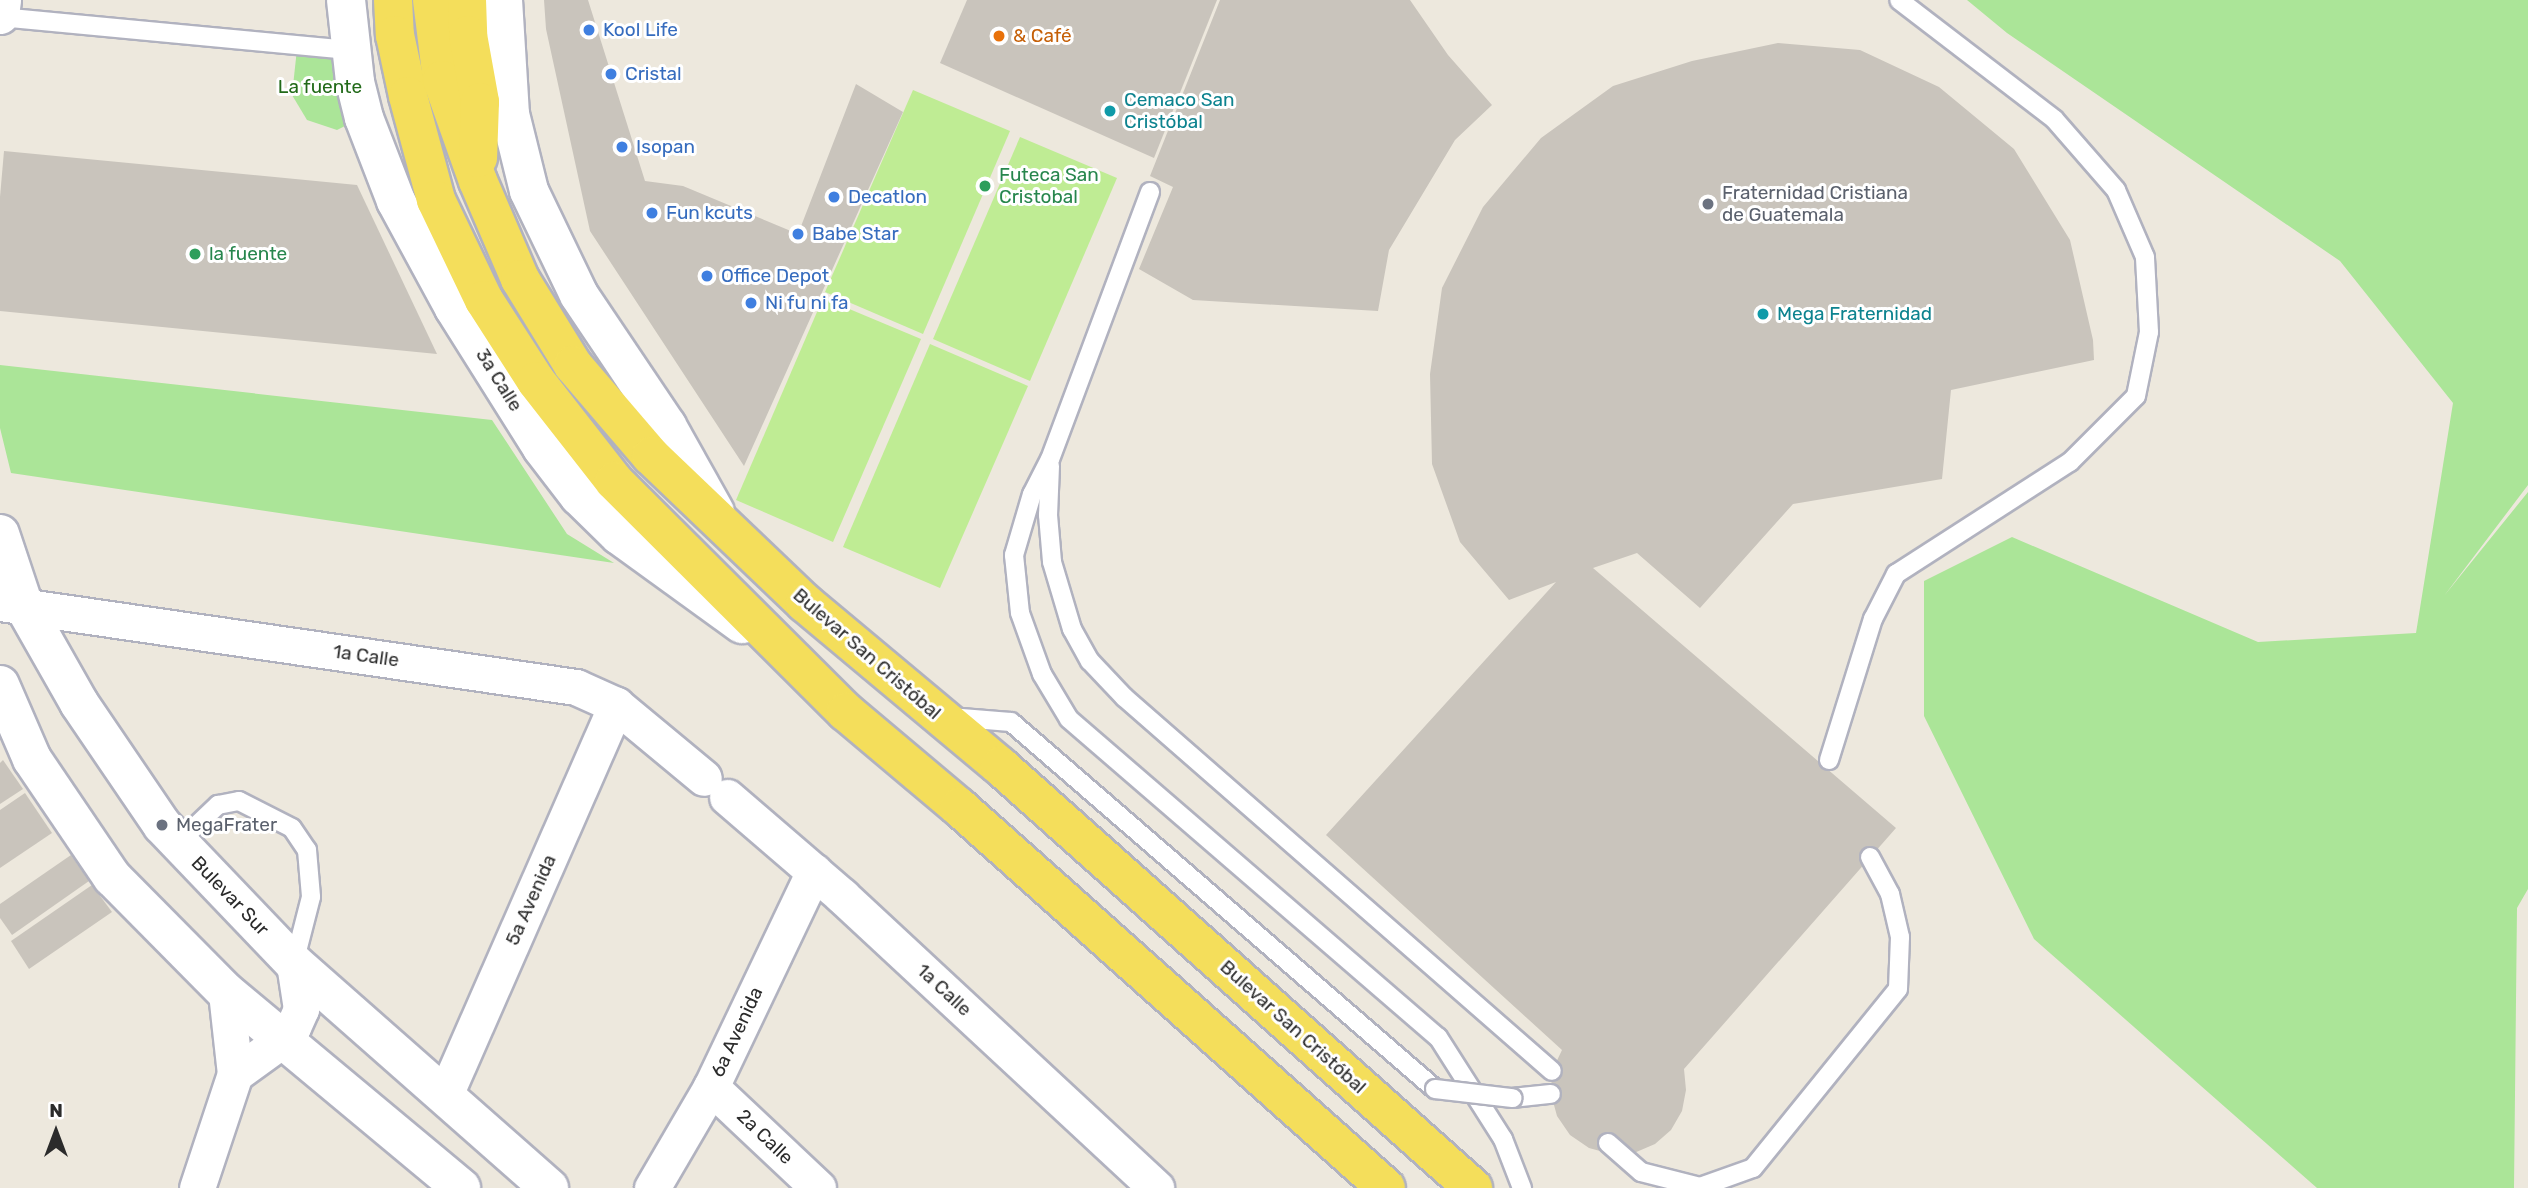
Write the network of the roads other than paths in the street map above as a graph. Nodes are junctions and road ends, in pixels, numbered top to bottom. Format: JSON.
{"nodes":[{"id":1,"x":2,"y":0,"type":"edge"},
{"id":2,"x":346,"y":0,"type":"edge"},
{"id":3,"x":393,"y":0,"type":"edge"},
{"id":4,"x":432,"y":0,"type":"edge"},
{"id":5,"x":467,"y":0,"type":"edge"},
{"id":6,"x":503,"y":0,"type":"edge"},
{"id":7,"x":1899,"y":0,"type":"edge"},
{"id":8,"x":0,"y":16,"type":"edge"},
{"id":9,"x":351,"y":50,"type":"junction"},
{"id":10,"x":478,"y":181,"type":"junction"},
{"id":11,"x":1150,"y":192,"type":"dead end"},
{"id":12,"x":1050,"y":458,"type":"junction"},
{"id":13,"x":719,"y":520,"type":"junction"},
{"id":14,"x":0,"y":534,"type":"edge"},
{"id":15,"x":12,"y":605,"type":"edge"},
{"id":16,"x":796,"y":662,"type":"junction"},
{"id":17,"x":0,"y":685,"type":"edge"},
{"id":18,"x":616,"y":705,"type":"junction"},
{"id":19,"x":938,"y":716,"type":"junction"},
{"id":20,"x":1829,"y":760,"type":"dead end"},
{"id":21,"x":178,"y":842,"type":"junction"},
{"id":22,"x":1870,"y":857,"type":"dead end"},
{"id":23,"x":814,"y":871,"type":"junction"},
{"id":24,"x":294,"y":963,"type":"junction"},
{"id":25,"x":226,"y":992,"type":"junction"},
{"id":26,"x":282,"y":1040,"type":"junction"},
{"id":27,"x":1552,"y":1071,"type":"dead end"},
{"id":28,"x":235,"y":1074,"type":"junction"},
{"id":29,"x":711,"y":1087,"type":"junction"},
{"id":30,"x":1551,"y":1094,"type":"dead end"},
{"id":31,"x":445,"y":1095,"type":"junction"},
{"id":32,"x":1608,"y":1143,"type":"dead end"},
{"id":33,"x":197,"y":1188,"type":"edge"},
{"id":34,"x":461,"y":1188,"type":"edge"},
{"id":35,"x":549,"y":1188,"type":"edge"},
{"id":36,"x":652,"y":1188,"type":"edge"},
{"id":37,"x":818,"y":1188,"type":"edge"},
{"id":38,"x":1156,"y":1188,"type":"edge"},
{"id":39,"x":1386,"y":1188,"type":"edge"},
{"id":40,"x":1473,"y":1188,"type":"edge"},
{"id":41,"x":1522,"y":1188,"type":"edge"}],
"edges":[{"from":1,"to":8,"type":"main road"},
{"from":2,"to":9,"type":"main road","name":"3a Calle"},
{"from":3,"to":16,"type":"main road"},
{"from":4,"to":10,"type":"main road","name":"Bulevar San Cristóbal"},
{"from":5,"to":10,"type":"main road"},
{"from":6,"to":13,"type":"main road"},
{"from":7,"to":20,"type":"lane"},
{"from":8,"to":9,"type":"lane"},
{"from":9,"to":16,"type":"main road","name":"3a Calle"},
{"from":10,"to":13,"type":"main road","name":"Bulevar San Cristóbal"},
{"from":11,"to":12,"type":"lane"},
{"from":12,"to":27,"type":"lane"},
{"from":12,"to":41,"type":"lane"},
{"from":13,"to":19,"type":"main road","name":"Bulevar San Cristóbal"},
{"from":14,"to":15,"type":"main road","name":"Bulevar Sur"},
{"from":15,"to":18,"type":"street","name":"1a Calle"},
{"from":15,"to":21,"type":"main road","name":"Bulevar Sur"},
{"from":16,"to":39,"type":"main road"},
{"from":17,"to":25,"type":"main road"},
{"from":18,"to":23,"type":"street","name":"1a Calle"},
{"from":18,"to":31,"type":"street","name":"5a Avenida"},
{"from":19,"to":30,"type":"lane","bridge":true},
{"from":19,"to":40,"type":"main road","name":"Bulevar San Cristóbal"},
{"from":21,"to":24,"type":"main road","name":"Bulevar Sur"},
{"from":21,"to":24,"type":"lane"},
{"from":22,"to":32,"type":"lane"},
{"from":23,"to":29,"type":"street","name":"6a Avenida"},
{"from":23,"to":38,"type":"street","name":"1a Calle"},
{"from":24,"to":26,"type":"street"},
{"from":24,"to":31,"type":"main road","name":"Bulevar Sur"},
{"from":25,"to":26,"type":"main road"},
{"from":25,"to":28,"type":"street"},
{"from":26,"to":28,"type":"street"},
{"from":26,"to":34,"type":"main road"},
{"from":28,"to":33,"type":"street"},
{"from":29,"to":36,"type":"street","name":"6a Avenida"},
{"from":29,"to":37,"type":"street","name":"2a Calle"},
{"from":31,"to":35,"type":"main road","name":"Bulevar Sur"}]}
